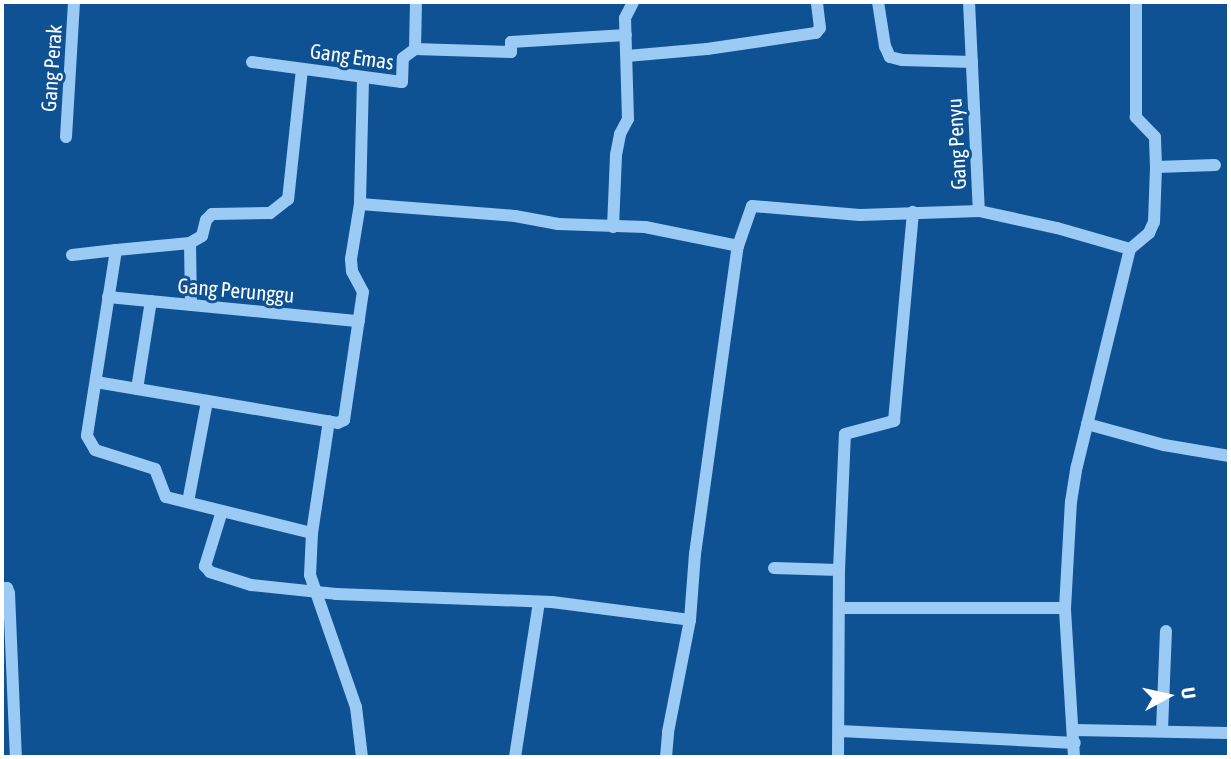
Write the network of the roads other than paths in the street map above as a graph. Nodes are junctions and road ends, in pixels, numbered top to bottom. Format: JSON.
{"nodes":[{"id":1,"x":74,"y":2,"type":"edge"},
{"id":2,"x":416,"y":2,"type":"edge"},
{"id":3,"x":633,"y":2,"type":"edge"},
{"id":4,"x":817,"y":2,"type":"edge"},
{"id":5,"x":878,"y":2,"type":"edge"},
{"id":6,"x":969,"y":2,"type":"edge"},
{"id":7,"x":1136,"y":2,"type":"edge"},
{"id":8,"x":626,"y":35,"type":"junction"},
{"id":9,"x":415,"y":49,"type":"junction"},
{"id":10,"x":627,"y":56,"type":"junction"},
{"id":11,"x":252,"y":62,"type":"dead end"},
{"id":12,"x":972,"y":62,"type":"junction"},
{"id":13,"x":302,"y":69,"type":"junction"},
{"id":14,"x":363,"y":79,"type":"junction"},
{"id":15,"x":66,"y":137,"type":"dead end"},
{"id":16,"x":1215,"y":164,"type":"dead end"},
{"id":17,"x":1156,"y":167,"type":"junction"},
{"id":18,"x":360,"y":204,"type":"junction"},
{"id":19,"x":979,"y":211,"type":"junction"},
{"id":20,"x":913,"y":212,"type":"junction"},
{"id":21,"x":613,"y":227,"type":"junction"},
{"id":22,"x":190,"y":243,"type":"junction"},
{"id":23,"x":738,"y":246,"type":"junction"},
{"id":24,"x":1130,"y":249,"type":"junction"},
{"id":25,"x":116,"y":250,"type":"junction"},
{"id":26,"x":72,"y":255,"type":"dead end"},
{"id":27,"x":108,"y":297,"type":"junction"},
{"id":28,"x":151,"y":301,"type":"junction"},
{"id":29,"x":191,"y":305,"type":"junction"},
{"id":30,"x":359,"y":321,"type":"junction"},
{"id":31,"x":96,"y":382,"type":"junction"},
{"id":32,"x":137,"y":389,"type":"junction"},
{"id":33,"x":207,"y":401,"type":"junction"},
{"id":34,"x":330,"y":421,"type":"junction"},
{"id":35,"x":1087,"y":424,"type":"junction"},
{"id":36,"x":1229,"y":456,"type":"edge"},
{"id":37,"x":188,"y":502,"type":"junction"},
{"id":38,"x":222,"y":511,"type":"junction"},
{"id":39,"x":312,"y":533,"type":"junction"},
{"id":40,"x":774,"y":568,"type":"dead end"},
{"id":41,"x":839,"y":570,"type":"junction"},
{"id":42,"x":2,"y":588,"type":"edge"},
{"id":43,"x":316,"y":592,"type":"junction"},
{"id":44,"x":539,"y":601,"type":"junction"},
{"id":45,"x":841,"y":608,"type":"junction"},
{"id":46,"x":1065,"y":608,"type":"junction"},
{"id":47,"x":690,"y":620,"type":"junction"},
{"id":48,"x":1166,"y":631,"type":"dead end"},
{"id":49,"x":1162,"y":730,"type":"junction"},
{"id":50,"x":839,"y":731,"type":"junction"},
{"id":51,"x":1229,"y":733,"type":"edge"},
{"id":52,"x":1075,"y":736,"type":"junction"},
{"id":53,"x":16,"y":757,"type":"edge"},
{"id":54,"x":362,"y":757,"type":"edge"},
{"id":55,"x":515,"y":757,"type":"edge"},
{"id":56,"x":666,"y":757,"type":"edge"},
{"id":57,"x":838,"y":757,"type":"edge"},
{"id":58,"x":1074,"y":757,"type":"edge"}],
"edges":[{"from":1,"to":15,"type":"street","name":"Gang Perak"},
{"from":2,"to":9,"type":"street","name":"Gang Emas"},
{"from":3,"to":8,"type":"street"},
{"from":4,"to":10,"type":"street"},
{"from":5,"to":12,"type":"street"},
{"from":6,"to":12,"type":"street","name":"Gang Penyu"},
{"from":7,"to":17,"type":"street"},
{"from":8,"to":9,"type":"street"},
{"from":8,"to":10,"type":"street"},
{"from":9,"to":14,"type":"street","name":"Gang Emas"},
{"from":10,"to":21,"type":"street"},
{"from":11,"to":13,"type":"street","name":"Gang Emas"},
{"from":12,"to":19,"type":"street","name":"Gang Penyu"},
{"from":13,"to":14,"type":"street","name":"Gang Emas"},
{"from":13,"to":22,"type":"street"},
{"from":14,"to":18,"type":"street"},
{"from":16,"to":17,"type":"street"},
{"from":17,"to":24,"type":"street"},
{"from":18,"to":21,"type":"street"},
{"from":18,"to":30,"type":"street"},
{"from":19,"to":20,"type":"street"},
{"from":19,"to":24,"type":"street","name":"Gang Penyu"},
{"from":20,"to":23,"type":"street"},
{"from":20,"to":41,"type":"street"},
{"from":21,"to":23,"type":"street"},
{"from":22,"to":25,"type":"street"},
{"from":22,"to":29,"type":"street"},
{"from":23,"to":47,"type":"street"},
{"from":24,"to":35,"type":"street"},
{"from":25,"to":26,"type":"street"},
{"from":25,"to":27,"type":"street"},
{"from":27,"to":28,"type":"street","name":"Gang Perunggu"},
{"from":27,"to":31,"type":"street"},
{"from":28,"to":29,"type":"street","name":"Gang Perunggu"},
{"from":28,"to":32,"type":"street"},
{"from":29,"to":30,"type":"street","name":"Gang Perunggu"},
{"from":30,"to":34,"type":"street"},
{"from":31,"to":32,"type":"street"},
{"from":31,"to":37,"type":"street"},
{"from":32,"to":33,"type":"street"},
{"from":33,"to":34,"type":"street"},
{"from":33,"to":37,"type":"street"},
{"from":34,"to":39,"type":"street"},
{"from":35,"to":36,"type":"street"},
{"from":35,"to":46,"type":"street"},
{"from":37,"to":38,"type":"street"},
{"from":38,"to":39,"type":"street"},
{"from":38,"to":43,"type":"street"},
{"from":39,"to":43,"type":"street"},
{"from":40,"to":41,"type":"street"},
{"from":41,"to":45,"type":"street"},
{"from":42,"to":53,"type":"street"},
{"from":43,"to":44,"type":"street"},
{"from":43,"to":54,"type":"street"},
{"from":44,"to":47,"type":"street"},
{"from":44,"to":55,"type":"street"},
{"from":45,"to":46,"type":"street"},
{"from":45,"to":50,"type":"street"},
{"from":46,"to":52,"type":"street"},
{"from":47,"to":56,"type":"street"},
{"from":48,"to":49,"type":"street"},
{"from":49,"to":51,"type":"street"},
{"from":49,"to":52,"type":"street"},
{"from":50,"to":52,"type":"street"},
{"from":50,"to":57,"type":"street"},
{"from":52,"to":58,"type":"street"}]}
